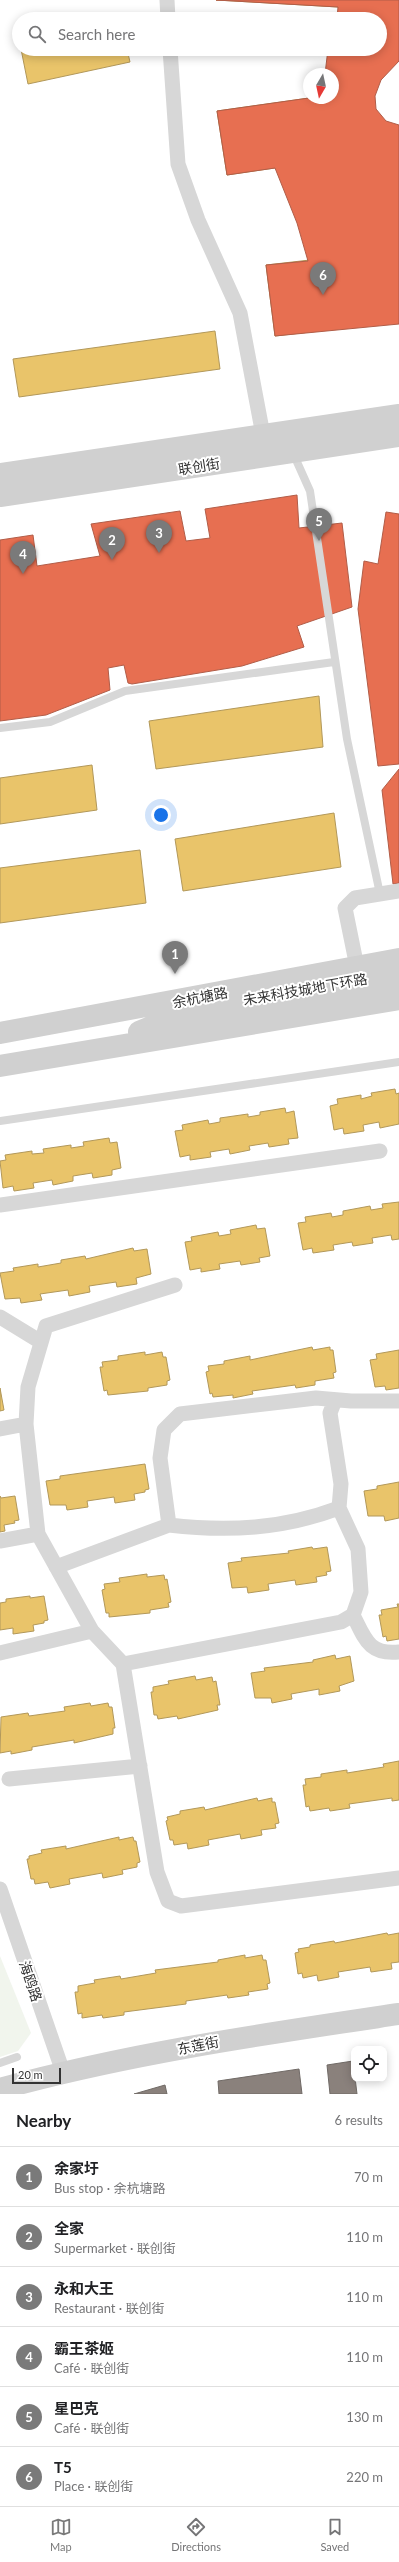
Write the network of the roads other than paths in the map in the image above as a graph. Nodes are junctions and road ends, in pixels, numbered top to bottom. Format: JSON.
{"nodes":[{"id":1,"x":167,"y":0,"type":"edge"},
{"id":2,"x":168,"y":12,"type":"edge"},
{"id":3,"x":170,"y":56,"type":"edge"},
{"id":4,"x":399,"y":415,"type":"edge"},
{"id":5,"x":399,"y":436,"type":"edge"},
{"id":6,"x":277,"y":443,"type":"junction"},
{"id":7,"x":0,"y":474,"type":"edge"},
{"id":8,"x":0,"y":496,"type":"edge"},
{"id":9,"x":334,"y":662,"type":"junction"},
{"id":10,"x":0,"y":728,"type":"edge"},
{"id":11,"x":399,"y":891,"type":"edge"},
{"id":12,"x":380,"y":894,"type":"junction"},
{"id":13,"x":399,"y":959,"type":"edge"},
{"id":14,"x":357,"y":967,"type":"junction"},
{"id":15,"x":399,"y":972,"type":"edge"},
{"id":16,"x":399,"y":978,"type":"edge"},
{"id":17,"x":399,"y":999,"type":"edge"},
{"id":18,"x":93,"y":1017,"type":"junction"},
{"id":19,"x":0,"y":1033,"type":"edge"},
{"id":20,"x":100,"y":1049,"type":"junction"},
{"id":21,"x":399,"y":1062,"type":"edge"},
{"id":22,"x":0,"y":1066,"type":"edge"},
{"id":23,"x":0,"y":1121,"type":"edge"},
{"id":24,"x":380,"y":1151,"type":"dead end"},
{"id":25,"x":0,"y":1205,"type":"edge"},
{"id":26,"x":174,"y":1285,"type":"dead end"},
{"id":27,"x":0,"y":1318,"type":"edge"},
{"id":28,"x":42,"y":1342,"type":"junction"},
{"id":29,"x":335,"y":1400,"type":"junction"},
{"id":30,"x":399,"y":1401,"type":"edge"},
{"id":31,"x":26,"y":1424,"type":"junction"},
{"id":32,"x":0,"y":1429,"type":"edge"},
{"id":33,"x":339,"y":1508,"type":"junction"},
{"id":34,"x":169,"y":1525,"type":"junction"},
{"id":35,"x":38,"y":1534,"type":"junction"},
{"id":36,"x":0,"y":1541,"type":"edge"},
{"id":37,"x":56,"y":1567,"type":"junction"},
{"id":38,"x":353,"y":1615,"type":"junction"},
{"id":39,"x":92,"y":1631,"type":"junction"},
{"id":40,"x":399,"y":1652,"type":"edge"},
{"id":41,"x":0,"y":1653,"type":"edge"},
{"id":42,"x":124,"y":1664,"type":"junction"},
{"id":43,"x":140,"y":1766,"type":"junction"},
{"id":44,"x":9,"y":1779,"type":"dead end"},
{"id":45,"x":399,"y":1878,"type":"edge"},
{"id":46,"x":0,"y":1889,"type":"edge"},
{"id":47,"x":399,"y":2014,"type":"edge"},
{"id":48,"x":18,"y":2057,"type":"dead end"},
{"id":49,"x":0,"y":2063,"type":"edge"},
{"id":50,"x":63,"y":2072,"type":"junction"},
{"id":51,"x":0,"y":2089,"type":"edge"}],
"edges":[{"from":1,"to":2,"type":"street"},
{"from":3,"to":6,"type":"street"},
{"from":4,"to":6,"type":"street","name":"联创街"},
{"from":5,"to":6,"type":"street","name":"联创街"},
{"from":6,"to":7,"type":"street","name":"联创街"},
{"from":6,"to":8,"type":"street","name":"联创街"},
{"from":6,"to":9,"type":"lane"},
{"from":9,"to":10,"type":"lane"},
{"from":9,"to":12,"type":"lane"},
{"from":11,"to":12,"type":"street"},
{"from":12,"to":14,"type":"street"},
{"from":13,"to":14,"type":"street","name":"余杭塘路"},
{"from":14,"to":18,"type":"street","name":"余杭塘路"},
{"from":15,"to":18,"type":"street","name":"未来科技城地下环路"},
{"from":16,"to":20,"type":"street","name":"未来科技城地下环路"},
{"from":17,"to":20,"type":"street"},
{"from":18,"to":19,"type":"street","name":"余杭塘路"},
{"from":20,"to":22,"type":"street"},
{"from":21,"to":23,"type":"lane"},
{"from":24,"to":25,"type":"street"},
{"from":26,"to":28,"type":"street"},
{"from":27,"to":28,"type":"street"},
{"from":28,"to":31,"type":"street"},
{"from":29,"to":30,"type":"street"},
{"from":29,"to":33,"type":"street"},
{"from":29,"to":34,"type":"street"},
{"from":31,"to":32,"type":"street"},
{"from":31,"to":35,"type":"street"},
{"from":33,"to":34,"type":"street"},
{"from":33,"to":38,"type":"street"},
{"from":34,"to":37,"type":"street"},
{"from":35,"to":36,"type":"street"},
{"from":35,"to":37,"type":"street"},
{"from":37,"to":39,"type":"street"},
{"from":38,"to":40,"type":"street"},
{"from":38,"to":42,"type":"street"},
{"from":39,"to":41,"type":"street"},
{"from":39,"to":42,"type":"street"},
{"from":42,"to":43,"type":"street"},
{"from":43,"to":44,"type":"street"},
{"from":43,"to":45,"type":"street"},
{"from":46,"to":50,"type":"street","name":"海鸥路"},
{"from":47,"to":50,"type":"street","name":"东莲街"},
{"from":48,"to":49,"type":"lane"},
{"from":50,"to":51,"type":"street","name":"东莲街"}]}
